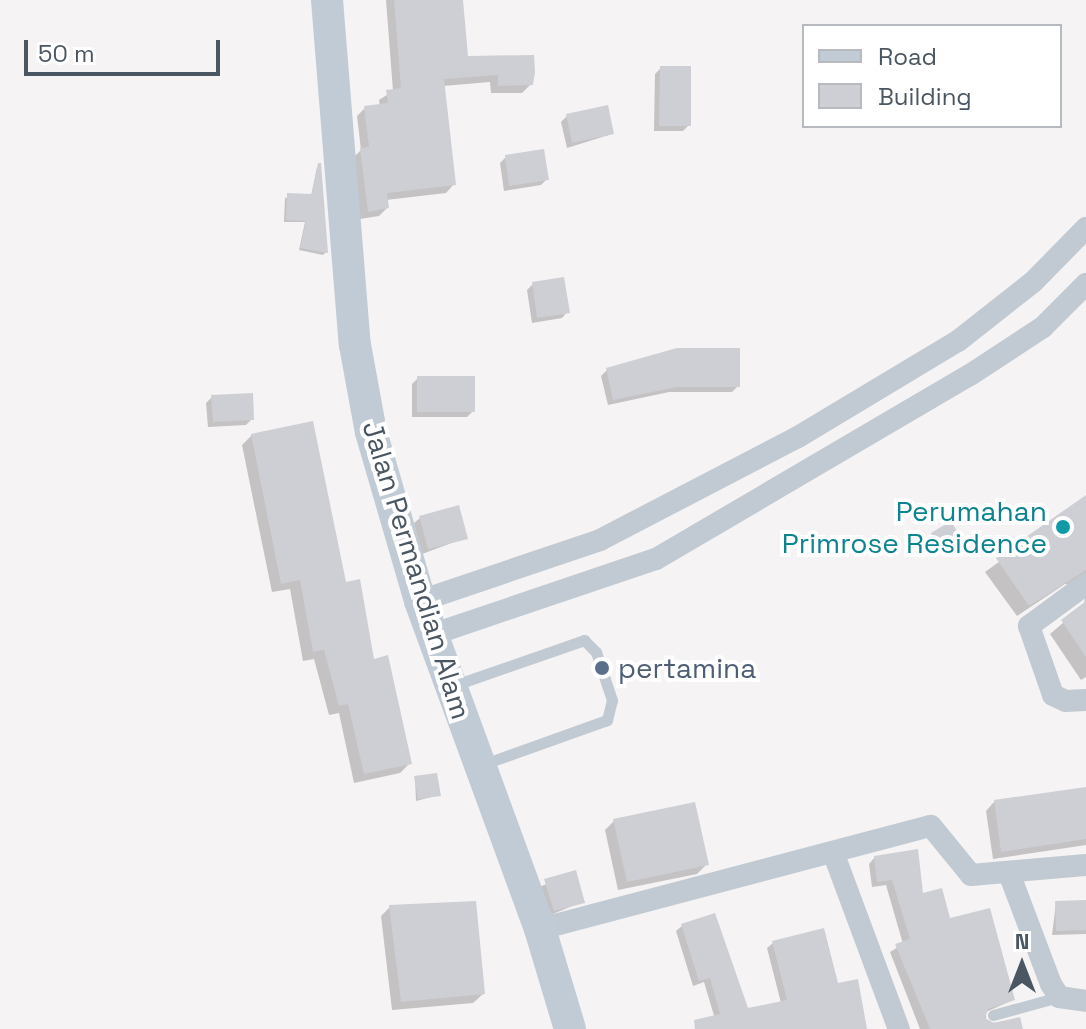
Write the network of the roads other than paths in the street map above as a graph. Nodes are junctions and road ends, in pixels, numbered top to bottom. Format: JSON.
{"nodes":[{"id":1,"x":327,"y":0,"type":"edge"},
{"id":2,"x":1086,"y":228,"type":"edge"},
{"id":3,"x":1086,"y":284,"type":"edge"},
{"id":4,"x":1086,"y":584,"type":"edge"},
{"id":5,"x":420,"y":601,"type":"junction"},
{"id":6,"x":431,"y":635,"type":"junction"},
{"id":7,"x":450,"y":687,"type":"junction"},
{"id":8,"x":1086,"y":700,"type":"edge"},
{"id":9,"x":479,"y":765,"type":"junction"},
{"id":10,"x":833,"y":852,"type":"junction"},
{"id":11,"x":1086,"y":865,"type":"edge"},
{"id":12,"x":1009,"y":873,"type":"junction"},
{"id":13,"x":540,"y":929,"type":"junction"},
{"id":14,"x":1059,"y":997,"type":"junction"},
{"id":15,"x":1086,"y":1001,"type":"edge"},
{"id":16,"x":993,"y":1015,"type":"dead end"},
{"id":17,"x":570,"y":1029,"type":"edge"},
{"id":18,"x":899,"y":1029,"type":"edge"}],
"edges":[{"from":1,"to":5,"type":"main road","name":"Jalan Permandian Alam"},
{"from":2,"to":5,"type":"street"},
{"from":3,"to":6,"type":"street"},
{"from":4,"to":8,"type":"street"},
{"from":5,"to":6,"type":"main road","name":"Jalan Permandian Alam"},
{"from":6,"to":7,"type":"main road","name":"Jalan Permandian Alam"},
{"from":7,"to":9,"type":"main road","name":"Jalan Permandian Alam"},
{"from":7,"to":9,"type":"lane"},
{"from":9,"to":13,"type":"main road","name":"Jalan Permandian Alam"},
{"from":10,"to":12,"type":"street"},
{"from":10,"to":13,"type":"street"},
{"from":10,"to":18,"type":"street"},
{"from":11,"to":12,"type":"street"},
{"from":12,"to":14,"type":"street"},
{"from":13,"to":17,"type":"main road","name":"Jalan Permandian Alam"},
{"from":14,"to":15,"type":"street"},
{"from":14,"to":16,"type":"lane"}]}
